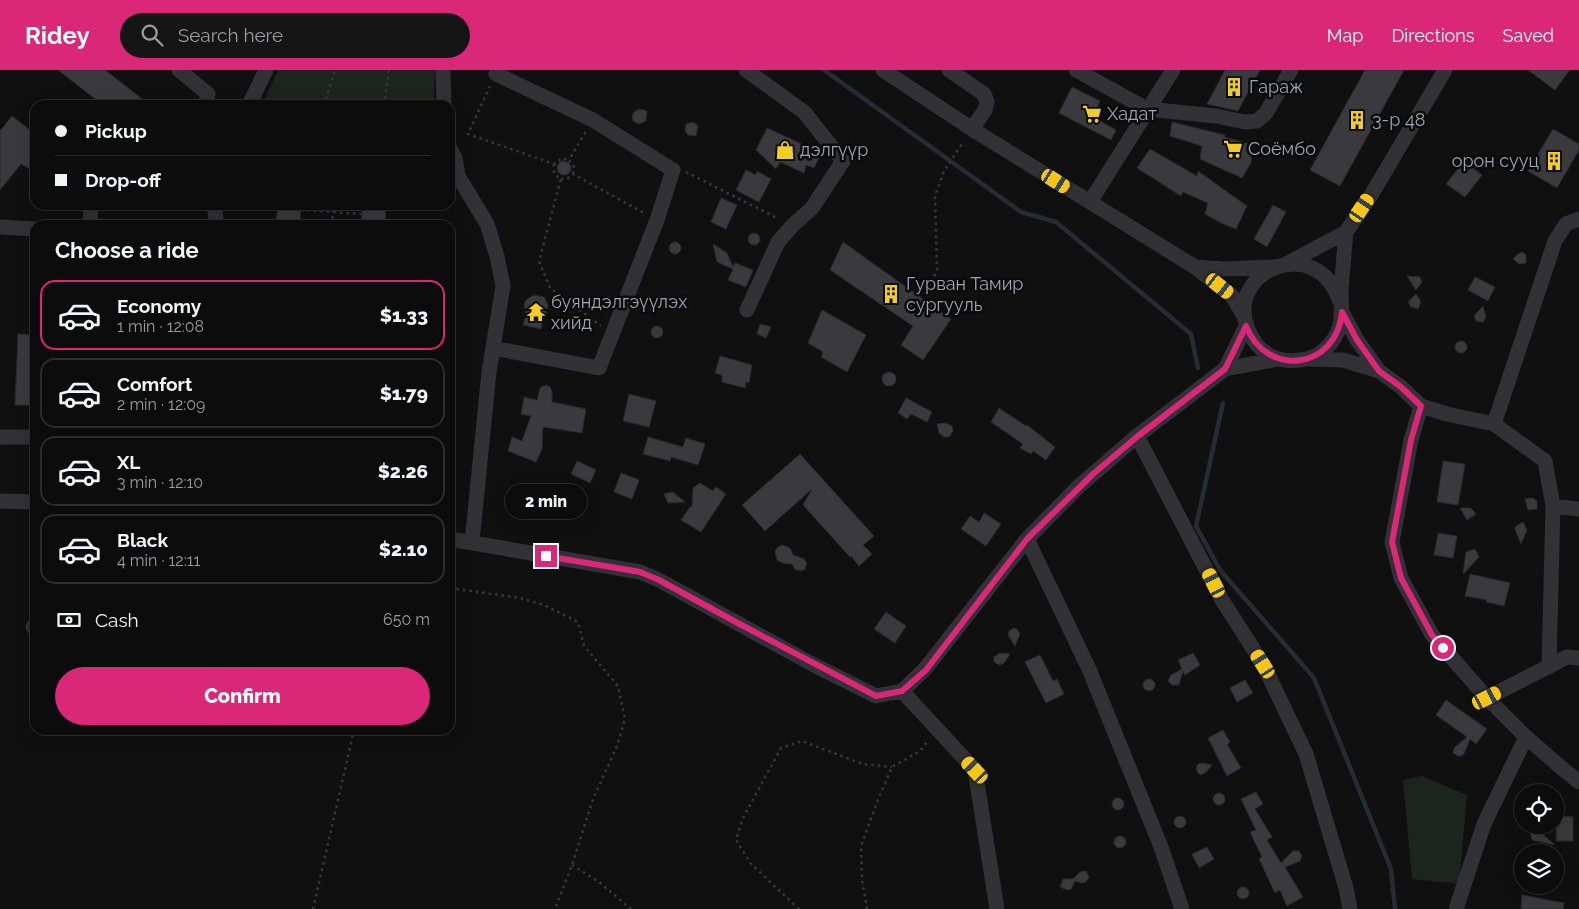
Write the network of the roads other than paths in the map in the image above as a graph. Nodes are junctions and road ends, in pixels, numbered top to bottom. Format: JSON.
{"nodes":[{"id":1,"x":179,"y":70,"type":"edge"},
{"id":2,"x":266,"y":70,"type":"edge"},
{"id":3,"x":444,"y":70,"type":"edge"},
{"id":4,"x":746,"y":70,"type":"edge"},
{"id":5,"x":883,"y":70,"type":"edge"},
{"id":6,"x":949,"y":70,"type":"edge"},
{"id":7,"x":1076,"y":70,"type":"edge"},
{"id":8,"x":1173,"y":70,"type":"edge"},
{"id":9,"x":1291,"y":70,"type":"edge"},
{"id":10,"x":1445,"y":70,"type":"edge"},
{"id":11,"x":496,"y":74,"type":"road end"},
{"id":12,"x":206,"y":100,"type":"edge"},
{"id":13,"x":251,"y":100,"type":"edge"},
{"id":14,"x":444,"y":100,"type":"edge"},
{"id":15,"x":1148,"y":109,"type":"junction"},
{"id":16,"x":972,"y":129,"type":"junction"},
{"id":17,"x":455,"y":158,"type":"edge"},
{"id":18,"x":1090,"y":202,"type":"junction"},
{"id":19,"x":1579,"y":219,"type":"edge"},
{"id":20,"x":0,"y":228,"type":"edge"},
{"id":21,"x":30,"y":228,"type":"edge"},
{"id":22,"x":1346,"y":232,"type":"junction"},
{"id":23,"x":1280,"y":266,"type":"junction"},
{"id":24,"x":1195,"y":267,"type":"junction"},
{"id":25,"x":1341,"y":307,"type":"junction"},
{"id":26,"x":747,"y":310,"type":"dead end"},
{"id":27,"x":1245,"y":321,"type":"junction"},
{"id":28,"x":493,"y":348,"type":"junction"},
{"id":29,"x":1278,"y":359,"type":"junction"},
{"id":30,"x":1308,"y":359,"type":"junction"},
{"id":31,"x":1225,"y":369,"type":"junction"},
{"id":32,"x":1379,"y":371,"type":"junction"},
{"id":33,"x":1421,"y":406,"type":"junction"},
{"id":34,"x":1494,"y":424,"type":"junction"},
{"id":35,"x":1138,"y":436,"type":"junction"},
{"id":36,"x":0,"y":437,"type":"edge"},
{"id":37,"x":30,"y":437,"type":"edge"},
{"id":38,"x":0,"y":501,"type":"edge"},
{"id":39,"x":30,"y":502,"type":"edge"},
{"id":40,"x":1553,"y":506,"type":"junction"},
{"id":41,"x":1579,"y":509,"type":"edge"},
{"id":42,"x":1027,"y":539,"type":"junction"},
{"id":43,"x":455,"y":540,"type":"edge"},
{"id":44,"x":472,"y":542,"type":"junction"},
{"id":45,"x":1579,"y":658,"type":"edge"},
{"id":46,"x":1548,"y":667,"type":"junction"},
{"id":47,"x":902,"y":691,"type":"junction"},
{"id":48,"x":1487,"y":698,"type":"junction"},
{"id":49,"x":1526,"y":737,"type":"junction"},
{"id":50,"x":1579,"y":782,"type":"edge"},
{"id":51,"x":997,"y":909,"type":"edge"},
{"id":52,"x":1182,"y":909,"type":"edge"},
{"id":53,"x":1350,"y":909,"type":"edge"},
{"id":54,"x":1456,"y":909,"type":"edge"}],
"edges":[{"from":1,"to":12,"type":"street"},
{"from":2,"to":13,"type":"street"},
{"from":3,"to":14,"type":"street"},
{"from":4,"to":26,"type":"street"},
{"from":5,"to":16,"type":"street"},
{"from":6,"to":16,"type":"street"},
{"from":7,"to":15,"type":"street"},
{"from":8,"to":15,"type":"street"},
{"from":9,"to":15,"type":"street"},
{"from":10,"to":22,"type":"street"},
{"from":11,"to":28,"type":"street"},
{"from":15,"to":18,"type":"street"},
{"from":16,"to":18,"type":"street"},
{"from":17,"to":28,"type":"street"},
{"from":18,"to":24,"type":"street"},
{"from":19,"to":34,"type":"street"},
{"from":20,"to":21,"type":"street"},
{"from":22,"to":23,"type":"street"},
{"from":22,"to":25,"type":"street"},
{"from":23,"to":24,"type":"street"},
{"from":23,"to":25,"type":"street"},
{"from":23,"to":27,"type":"street"},
{"from":24,"to":27,"type":"street"},
{"from":25,"to":30,"type":"street"},
{"from":25,"to":32,"type":"street"},
{"from":27,"to":29,"type":"street"},
{"from":27,"to":31,"type":"street"},
{"from":28,"to":44,"type":"street"},
{"from":29,"to":30,"type":"street"},
{"from":29,"to":31,"type":"street"},
{"from":30,"to":32,"type":"street"},
{"from":31,"to":35,"type":"street"},
{"from":32,"to":33,"type":"street"},
{"from":33,"to":34,"type":"street"},
{"from":33,"to":48,"type":"street"},
{"from":34,"to":40,"type":"street"},
{"from":35,"to":42,"type":"street"},
{"from":35,"to":53,"type":"street"},
{"from":36,"to":37,"type":"street"},
{"from":38,"to":39,"type":"street"},
{"from":40,"to":41,"type":"street"},
{"from":40,"to":46,"type":"street"},
{"from":42,"to":47,"type":"street"},
{"from":42,"to":52,"type":"street"},
{"from":43,"to":44,"type":"street"},
{"from":44,"to":47,"type":"street"},
{"from":45,"to":46,"type":"street"},
{"from":46,"to":48,"type":"street"},
{"from":47,"to":51,"type":"street"},
{"from":48,"to":49,"type":"street"},
{"from":49,"to":50,"type":"street"},
{"from":49,"to":54,"type":"street"}]}
